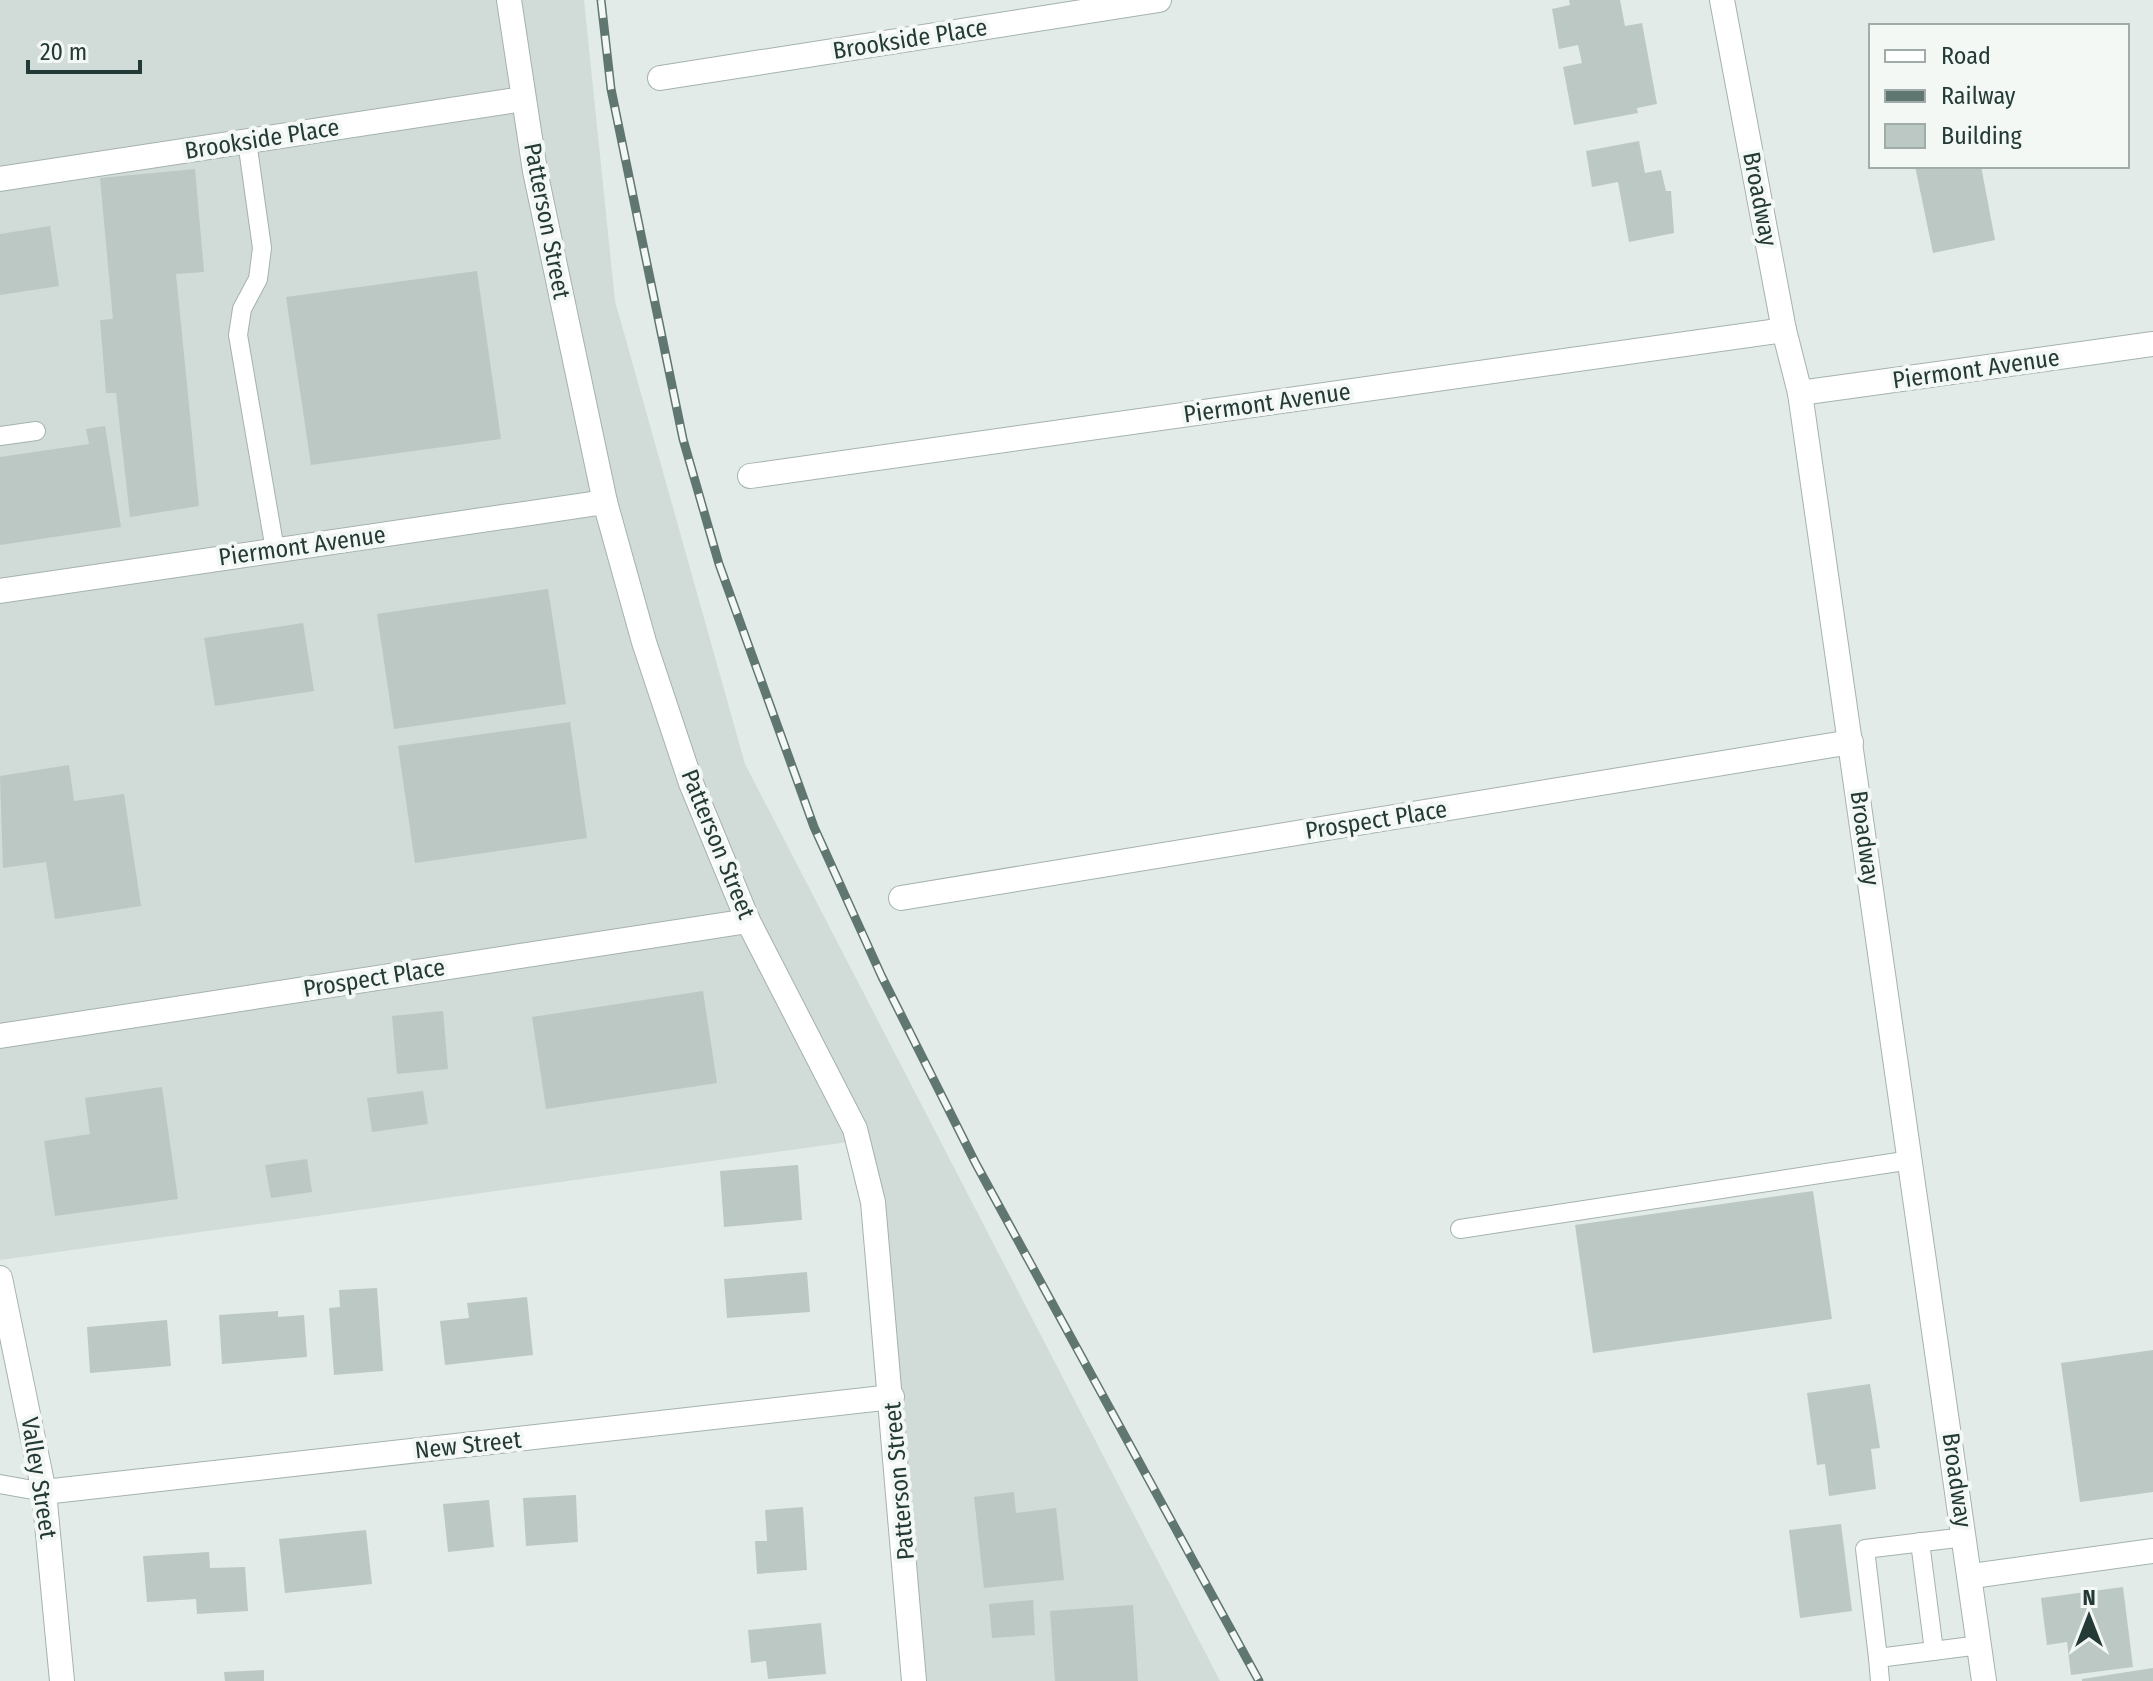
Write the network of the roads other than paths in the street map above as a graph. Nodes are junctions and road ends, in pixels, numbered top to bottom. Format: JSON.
{"nodes":[{"id":1,"x":509,"y":0,"type":"edge"},
{"id":2,"x":1159,"y":0,"type":"edge"},
{"id":3,"x":1722,"y":0,"type":"edge"},
{"id":4,"x":660,"y":78,"type":"dead end"},
{"id":5,"x":523,"y":99,"type":"junction"},
{"id":6,"x":247,"y":141,"type":"junction"},
{"id":7,"x":0,"y":179,"type":"edge"},
{"id":8,"x":1784,"y":330,"type":"junction"},
{"id":9,"x":2153,"y":344,"type":"edge"},
{"id":10,"x":1800,"y":393,"type":"junction"},
{"id":11,"x":36,"y":431,"type":"dead end"},
{"id":12,"x":0,"y":436,"type":"edge"},
{"id":13,"x":750,"y":476,"type":"dead end"},
{"id":14,"x":605,"y":502,"type":"junction"},
{"id":15,"x":275,"y":550,"type":"junction"},
{"id":16,"x":0,"y":591,"type":"edge"},
{"id":17,"x":1851,"y":742,"type":"junction"},
{"id":18,"x":901,"y":898,"type":"dead end"},
{"id":19,"x":748,"y":921,"type":"junction"},
{"id":20,"x":0,"y":1036,"type":"edge"},
{"id":21,"x":1911,"y":1160,"type":"junction"},
{"id":22,"x":1460,"y":1229,"type":"dead end"},
{"id":23,"x":0,"y":1278,"type":"edge"},
{"id":24,"x":892,"y":1397,"type":"junction"},
{"id":25,"x":0,"y":1484,"type":"edge"},
{"id":26,"x":44,"y":1492,"type":"junction"},
{"id":27,"x":1965,"y":1537,"type":"junction"},
{"id":28,"x":1920,"y":1542,"type":"junction"},
{"id":29,"x":2153,"y":1551,"type":"edge"},
{"id":30,"x":1972,"y":1576,"type":"junction"},
{"id":31,"x":1980,"y":1645,"type":"junction"},
{"id":32,"x":1934,"y":1651,"type":"junction"},
{"id":33,"x":1878,"y":1658,"type":"junction"},
{"id":34,"x":62,"y":1681,"type":"edge"},
{"id":35,"x":914,"y":1681,"type":"edge"},
{"id":36,"x":1880,"y":1681,"type":"edge"},
{"id":37,"x":1984,"y":1681,"type":"edge"}],
"edges":[{"from":1,"to":5,"type":"street","name":"Patterson Street"},
{"from":2,"to":4,"type":"street","name":"Brookside Place"},
{"from":3,"to":8,"type":"street","name":"Broadway"},
{"from":5,"to":6,"type":"street","name":"Brookside Place"},
{"from":5,"to":14,"type":"street","name":"Patterson Street"},
{"from":6,"to":7,"type":"street","name":"Brookside Place"},
{"from":6,"to":15,"type":"lane"},
{"from":8,"to":10,"type":"street","name":"Broadway"},
{"from":8,"to":13,"type":"street","name":"Piermont Avenue"},
{"from":9,"to":10,"type":"street","name":"Piermont Avenue"},
{"from":10,"to":17,"type":"street","name":"Broadway"},
{"from":11,"to":12,"type":"lane"},
{"from":14,"to":15,"type":"street","name":"Piermont Avenue"},
{"from":14,"to":19,"type":"street","name":"Patterson Street"},
{"from":15,"to":16,"type":"street","name":"Piermont Avenue"},
{"from":17,"to":18,"type":"street","name":"Prospect Place"},
{"from":17,"to":21,"type":"street","name":"Broadway"},
{"from":19,"to":20,"type":"street","name":"Prospect Place"},
{"from":19,"to":24,"type":"street","name":"Patterson Street"},
{"from":21,"to":22,"type":"lane"},
{"from":21,"to":27,"type":"street","name":"Broadway"},
{"from":23,"to":26,"type":"street","name":"Valley Street"},
{"from":24,"to":26,"type":"street","name":"New Street"},
{"from":24,"to":35,"type":"street","name":"Patterson Street"},
{"from":25,"to":26,"type":"lane"},
{"from":26,"to":34,"type":"street","name":"Valley Street"},
{"from":27,"to":28,"type":"lane"},
{"from":27,"to":30,"type":"street","name":"Broadway"},
{"from":28,"to":32,"type":"lane"},
{"from":28,"to":33,"type":"lane"},
{"from":29,"to":30,"type":"street"},
{"from":30,"to":31,"type":"street","name":"Broadway"},
{"from":31,"to":32,"type":"lane"},
{"from":31,"to":37,"type":"street","name":"Broadway"},
{"from":32,"to":33,"type":"lane"},
{"from":33,"to":36,"type":"lane"}]}
